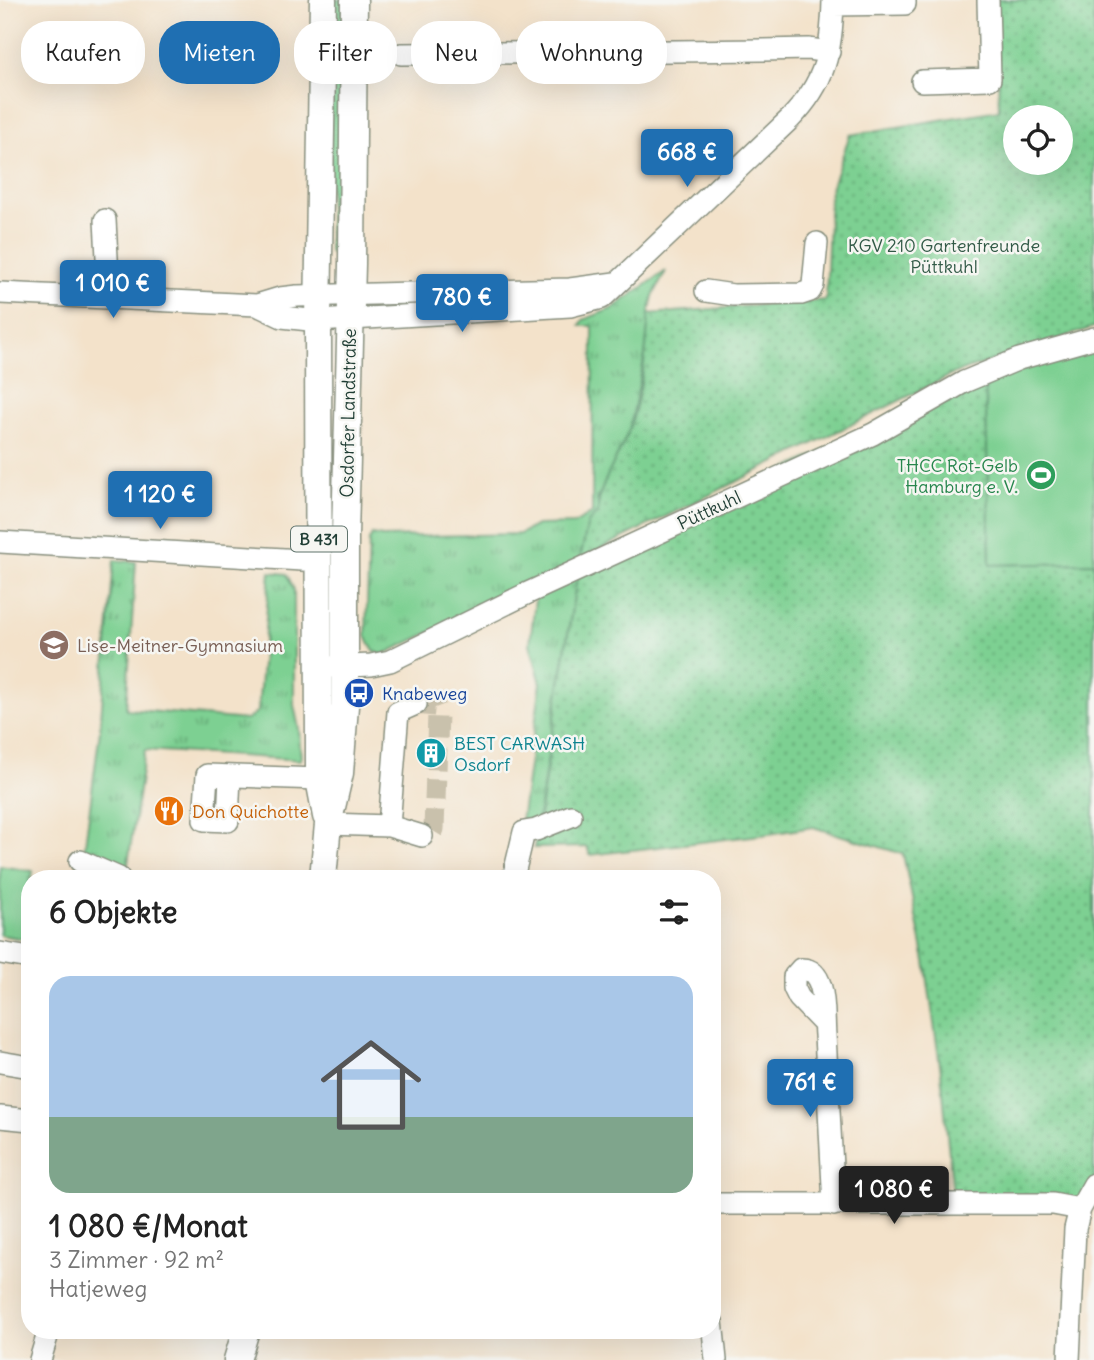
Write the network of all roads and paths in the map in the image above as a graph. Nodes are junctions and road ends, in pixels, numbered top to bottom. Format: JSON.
{"nodes":[{"id":1,"x":323,"y":0,"type":"edge"},
{"id":2,"x":354,"y":0,"type":"edge"},
{"id":3,"x":905,"y":0,"type":"edge"},
{"id":4,"x":988,"y":0,"type":"edge"},
{"id":5,"x":833,"y":3,"type":"edge"},
{"id":6,"x":829,"y":52,"type":"junction"},
{"id":7,"x":401,"y":54,"type":"dead end"},
{"id":8,"x":922,"y":81,"type":"dead end"},
{"id":9,"x":105,"y":220,"type":"dead end"},
{"id":10,"x":817,"y":243,"type":"dead end"},
{"id":11,"x":620,"y":281,"type":"junction"},
{"id":12,"x":706,"y":291,"type":"dead end"},
{"id":13,"x":0,"y":293,"type":"edge"},
{"id":14,"x":107,"y":298,"type":"junction"},
{"id":15,"x":351,"y":307,"type":"junction"},
{"id":16,"x":318,"y":308,"type":"junction"},
{"id":17,"x":1094,"y":338,"type":"edge"},
{"id":18,"x":0,"y":542,"type":"edge"},
{"id":19,"x":319,"y":561,"type":"junction"},
{"id":20,"x":331,"y":667,"type":"junction"},
{"id":21,"x":407,"y":708,"type":"dead end"},
{"id":22,"x":230,"y":776,"type":"dead end"},
{"id":23,"x":319,"y":779,"type":"junction"},
{"id":24,"x":571,"y":816,"type":"dead end"},
{"id":25,"x":328,"y":824,"type":"junction"},
{"id":26,"x":383,"y":826,"type":"junction"},
{"id":27,"x":422,"y":835,"type":"dead end"},
{"id":28,"x":80,"y":861,"type":"dead end"},
{"id":29,"x":101,"y":870,"type":"edge"},
{"id":30,"x":324,"y":870,"type":"edge"},
{"id":31,"x":515,"y":870,"type":"edge"},
{"id":32,"x":0,"y":953,"type":"edge"},
{"id":33,"x":21,"y":956,"type":"edge"},
{"id":34,"x":824,"y":1024,"type":"dead end"},
{"id":35,"x":0,"y":1062,"type":"edge"},
{"id":36,"x":21,"y":1066,"type":"edge"},
{"id":37,"x":0,"y":1117,"type":"edge"},
{"id":38,"x":21,"y":1119,"type":"edge"},
{"id":39,"x":1094,"y":1184,"type":"edge"},
{"id":40,"x":721,"y":1204,"type":"edge"},
{"id":41,"x":834,"y":1205,"type":"junction"},
{"id":42,"x":1080,"y":1209,"type":"junction"},
{"id":43,"x":46,"y":1339,"type":"edge"},
{"id":44,"x":714,"y":1339,"type":"edge"},
{"id":45,"x":40,"y":1360,"type":"edge"},
{"id":46,"x":716,"y":1360,"type":"edge"},
{"id":47,"x":1069,"y":1360,"type":"edge"}],
"edges":[{"from":1,"to":16,"type":"main road","name":"Osdorfer Landstraße","number":"B 431"},
{"from":2,"to":15,"type":"main road","name":"Osdorfer Landstraße","number":"B 431"},
{"from":3,"to":5,"type":"street"},
{"from":4,"to":8,"type":"street"},
{"from":5,"to":6,"type":"street"},
{"from":6,"to":7,"type":"street"},
{"from":6,"to":11,"type":"street"},
{"from":9,"to":14,"type":"street"},
{"from":10,"to":12,"type":"street"},
{"from":11,"to":15,"type":"street"},
{"from":11,"to":15,"type":"street"},
{"from":13,"to":14,"type":"street"},
{"from":14,"to":16,"type":"street"},
{"from":15,"to":16,"type":"street"},
{"from":15,"to":20,"type":"main road","name":"Osdorfer Landstraße","number":"B 431"},
{"from":16,"to":19,"type":"main road","name":"Osdorfer Landstraße","number":"B 431"},
{"from":17,"to":20,"type":"street","name":"Püttkuhl"},
{"from":18,"to":19,"type":"street"},
{"from":19,"to":20,"type":"main road","name":"Osdorfer Landstraße","number":"B 431"},
{"from":20,"to":23,"type":"main road","name":"Osdorfer Landstraße","number":"B 431"},
{"from":20,"to":25,"type":"main road","name":"Osdorfer Landstraße","number":"B 431"},
{"from":21,"to":26,"type":"street"},
{"from":22,"to":23,"type":"street"},
{"from":23,"to":25,"type":"main road","name":"Osdorfer Landstraße","number":"B 431"},
{"from":24,"to":31,"type":"street"},
{"from":25,"to":26,"type":"street"},
{"from":25,"to":30,"type":"main road","name":"Osdorfer Landstraße","number":"B 431"},
{"from":26,"to":27,"type":"street"},
{"from":28,"to":29,"type":"street"},
{"from":32,"to":33,"type":"street"},
{"from":34,"to":41,"type":"street"},
{"from":35,"to":36,"type":"street"},
{"from":37,"to":38,"type":"street"},
{"from":39,"to":42,"type":"street"},
{"from":40,"to":41,"type":"street"},
{"from":41,"to":42,"type":"street"},
{"from":42,"to":47,"type":"street"},
{"from":43,"to":45,"type":"street"},
{"from":44,"to":46,"type":"street"}]}
